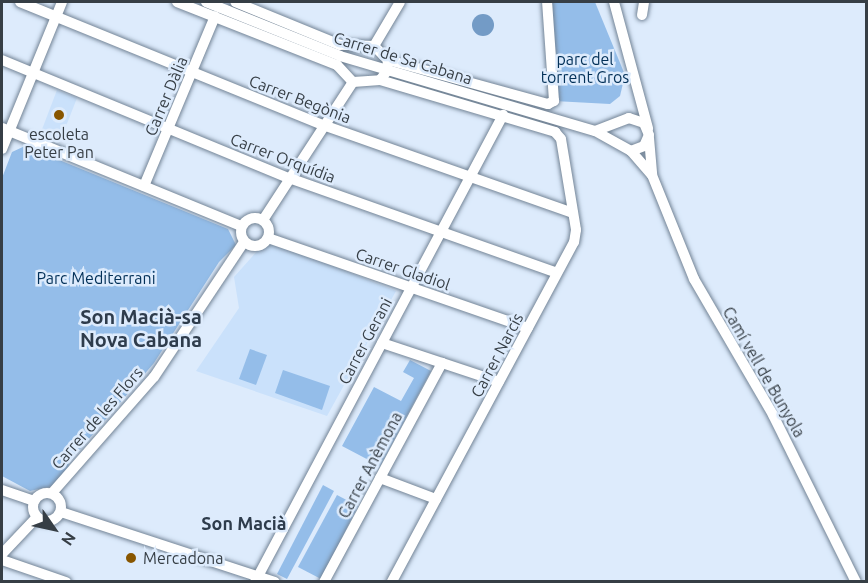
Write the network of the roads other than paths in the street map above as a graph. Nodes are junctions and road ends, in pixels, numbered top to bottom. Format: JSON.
{"nodes":[{"id":1,"x":20,"y":2,"type":"edge"},
{"id":2,"x":62,"y":2,"type":"edge"},
{"id":3,"x":177,"y":2,"type":"edge"},
{"id":4,"x":206,"y":2,"type":"edge"},
{"id":5,"x":235,"y":2,"type":"edge"},
{"id":6,"x":400,"y":2,"type":"edge"},
{"id":7,"x":547,"y":2,"type":"edge"},
{"id":8,"x":614,"y":2,"type":"edge"},
{"id":9,"x":644,"y":2,"type":"edge"},
{"id":10,"x":642,"y":15,"type":"dead end"},
{"id":11,"x":215,"y":16,"type":"junction"},
{"id":12,"x":56,"y":17,"type":"junction"},
{"id":13,"x":352,"y":46,"type":"junction"},
{"id":14,"x":374,"y":46,"type":"junction"},
{"id":15,"x":2,"y":60,"type":"edge"},
{"id":16,"x":339,"y":60,"type":"junction"},
{"id":17,"x":385,"y":70,"type":"junction"},
{"id":18,"x":33,"y":72,"type":"junction"},
{"id":19,"x":191,"y":73,"type":"junction"},
{"id":20,"x":353,"y":82,"type":"junction"},
{"id":21,"x":638,"y":99,"type":"junction"},
{"id":22,"x":503,"y":115,"type":"junction"},
{"id":23,"x":629,"y":118,"type":"junction"},
{"id":24,"x":323,"y":125,"type":"junction"},
{"id":25,"x":618,"y":125,"type":"junction"},
{"id":26,"x":168,"y":129,"type":"junction"},
{"id":27,"x":5,"y":130,"type":"edge"},
{"id":28,"x":595,"y":131,"type":"junction"},
{"id":29,"x":649,"y":133,"type":"junction"},
{"id":30,"x":618,"y":143,"type":"junction"},
{"id":31,"x":2,"y":149,"type":"edge"},
{"id":32,"x":631,"y":151,"type":"junction"},
{"id":33,"x":652,"y":175,"type":"junction"},
{"id":34,"x":470,"y":176,"type":"junction"},
{"id":35,"x":289,"y":178,"type":"junction"},
{"id":36,"x":144,"y":186,"type":"junction"},
{"id":37,"x":573,"y":213,"type":"junction"},
{"id":38,"x":263,"y":220,"type":"junction"},
{"id":39,"x":242,"y":226,"type":"junction"},
{"id":40,"x":442,"y":230,"type":"junction"},
{"id":41,"x":268,"y":238,"type":"junction"},
{"id":42,"x":244,"y":242,"type":"junction"},
{"id":43,"x":557,"y":273,"type":"junction"},
{"id":44,"x":411,"y":288,"type":"junction"},
{"id":45,"x":528,"y":328,"type":"junction"},
{"id":46,"x":382,"y":343,"type":"junction"},
{"id":47,"x":442,"y":363,"type":"junction"},
{"id":48,"x":499,"y":382,"type":"junction"},
{"id":49,"x":380,"y":478,"type":"junction"},
{"id":50,"x":2,"y":490,"type":"edge"},
{"id":51,"x":52,"y":493,"type":"junction"},
{"id":52,"x":436,"y":499,"type":"junction"},
{"id":53,"x":34,"y":501,"type":"junction"},
{"id":54,"x":61,"y":512,"type":"junction"},
{"id":55,"x":37,"y":517,"type":"junction"},
{"id":56,"x":2,"y":554,"type":"edge"},
{"id":57,"x":2,"y":560,"type":"edge"},
{"id":58,"x":256,"y":579,"type":"edge"},
{"id":59,"x":66,"y":582,"type":"edge"},
{"id":60,"x":275,"y":582,"type":"edge"},
{"id":61,"x":324,"y":582,"type":"edge"},
{"id":62,"x":392,"y":582,"type":"edge"},
{"id":63,"x":856,"y":582,"type":"edge"}],
"edges":[{"from":1,"to":12,"type":"street","name":"Carrer Begònia"},
{"from":2,"to":12,"type":"street"},
{"from":3,"to":11,"type":"street"},
{"from":4,"to":16,"type":"street","name":"Carrer de Sa Cabana"},
{"from":5,"to":13,"type":"street"},
{"from":6,"to":14,"type":"street"},
{"from":7,"to":17,"type":"street"},
{"from":8,"to":21,"type":"street","name":"Camí vell de Bunyola"},
{"from":9,"to":10,"type":"street"},
{"from":11,"to":16,"type":"street"},
{"from":11,"to":19,"type":"street","name":"Carrer Dàlia"},
{"from":12,"to":18,"type":"street"},
{"from":12,"to":19,"type":"street","name":"Carrer Begònia"},
{"from":13,"to":14,"type":"street"},
{"from":13,"to":16,"type":"street"},
{"from":14,"to":17,"type":"street"},
{"from":15,"to":18,"type":"street","name":"Carrer Orquídia"},
{"from":16,"to":17,"type":"street","name":"Carrer de Sa Cabana"},
{"from":16,"to":20,"type":"street"},
{"from":17,"to":20,"type":"street"},
{"from":17,"to":22,"type":"street"},
{"from":17,"to":28,"type":"street","name":"Carrer de Sa Cabana"},
{"from":18,"to":26,"type":"street","name":"Carrer Orquídia"},
{"from":18,"to":27,"type":"street"},
{"from":19,"to":24,"type":"street","name":"Carrer Begònia"},
{"from":19,"to":26,"type":"street","name":"Carrer Dàlia"},
{"from":20,"to":24,"type":"street"},
{"from":21,"to":23,"type":"street"},
{"from":21,"to":29,"type":"street","name":"Camí vell de Bunyola"},
{"from":22,"to":34,"type":"street","name":"Carrer Gerani"},
{"from":22,"to":37,"type":"street","name":"Carrer Narcís"},
{"from":23,"to":25,"type":"street"},
{"from":23,"to":29,"type":"street"},
{"from":24,"to":34,"type":"street","name":"Carrer Begònia"},
{"from":24,"to":35,"type":"street"},
{"from":25,"to":28,"type":"street"},
{"from":25,"to":30,"type":"street"},
{"from":26,"to":35,"type":"street","name":"Carrer Orquídia"},
{"from":26,"to":36,"type":"street","name":"Carrer Dàlia"},
{"from":27,"to":31,"type":"street"},
{"from":27,"to":36,"type":"street"},
{"from":28,"to":30,"type":"street","name":"Carrer de Sa Cabana"},
{"from":29,"to":32,"type":"street"},
{"from":29,"to":33,"type":"street","name":"Camí vell de Bunyola"},
{"from":30,"to":32,"type":"street"},
{"from":32,"to":33,"type":"street","name":"Camí vell de Bunyola"},
{"from":33,"to":63,"type":"street","name":"Camí vell de Bunyola"},
{"from":34,"to":37,"type":"street","name":"Carrer Begònia"},
{"from":34,"to":40,"type":"street","name":"Carrer Gerani"},
{"from":35,"to":38,"type":"street"},
{"from":35,"to":40,"type":"street","name":"Carrer Orquídia"},
{"from":36,"to":39,"type":"street"},
{"from":37,"to":43,"type":"street","name":"Carrer Narcís"},
{"from":38,"to":39,"type":"street"},
{"from":38,"to":41,"type":"street"},
{"from":39,"to":42,"type":"street"},
{"from":40,"to":43,"type":"street","name":"Carrer Orquídia"},
{"from":40,"to":44,"type":"street","name":"Carrer Gerani"},
{"from":41,"to":42,"type":"street"},
{"from":41,"to":44,"type":"street","name":"Carrer Gladiol"},
{"from":42,"to":51,"type":"street","name":"Carrer de les Flors"},
{"from":43,"to":45,"type":"street","name":"Carrer Narcís"},
{"from":44,"to":45,"type":"street","name":"Carrer Gladiol"},
{"from":44,"to":46,"type":"street","name":"Carrer Gerani"},
{"from":45,"to":48,"type":"street","name":"Carrer Narcís"},
{"from":46,"to":47,"type":"street"},
{"from":46,"to":58,"type":"street","name":"Carrer Gerani"},
{"from":47,"to":48,"type":"street"},
{"from":47,"to":49,"type":"street","name":"Carrer Anèmona"},
{"from":48,"to":52,"type":"street","name":"Carrer Narcís"},
{"from":49,"to":52,"type":"street"},
{"from":49,"to":61,"type":"street","name":"Carrer Anèmona"},
{"from":50,"to":53,"type":"street"},
{"from":51,"to":53,"type":"street"},
{"from":51,"to":54,"type":"street"},
{"from":52,"to":62,"type":"street","name":"Carrer Narcís"},
{"from":53,"to":55,"type":"street"},
{"from":54,"to":55,"type":"street"},
{"from":54,"to":58,"type":"street"},
{"from":55,"to":56,"type":"street"},
{"from":57,"to":59,"type":"street"},
{"from":58,"to":60,"type":"street"}]}
